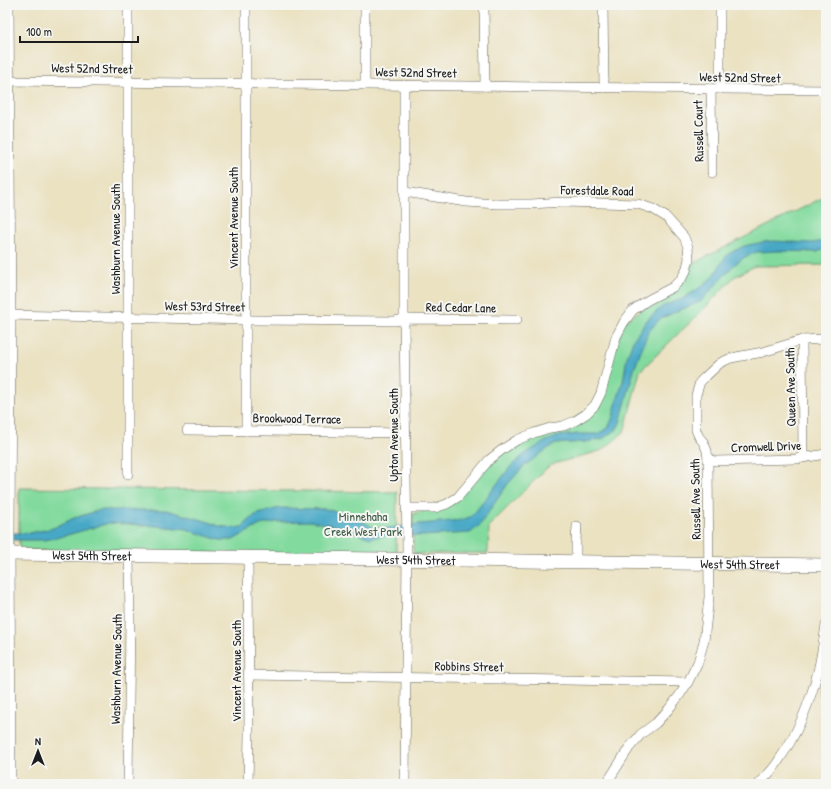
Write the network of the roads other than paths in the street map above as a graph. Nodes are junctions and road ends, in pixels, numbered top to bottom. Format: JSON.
{"nodes":[{"id":1,"x":7,"y":5,"type":"edge"},
{"id":2,"x":128,"y":5,"type":"edge"},
{"id":3,"x":246,"y":5,"type":"edge"},
{"id":4,"x":365,"y":5,"type":"edge"},
{"id":5,"x":484,"y":5,"type":"edge"},
{"id":6,"x":603,"y":5,"type":"edge"},
{"id":7,"x":720,"y":5,"type":"edge"},
{"id":8,"x":6,"y":81,"type":"edge"},
{"id":9,"x":128,"y":82,"type":"junction"},
{"id":10,"x":246,"y":83,"type":"junction"},
{"id":11,"x":365,"y":85,"type":"junction"},
{"id":12,"x":404,"y":85,"type":"junction"},
{"id":13,"x":485,"y":86,"type":"junction"},
{"id":14,"x":604,"y":88,"type":"junction"},
{"id":15,"x":715,"y":89,"type":"junction"},
{"id":16,"x":826,"y":90,"type":"edge"},
{"id":17,"x":712,"y":172,"type":"dead end"},
{"id":18,"x":405,"y":192,"type":"junction"},
{"id":19,"x":7,"y":315,"type":"edge"},
{"id":20,"x":128,"y":318,"type":"junction"},
{"id":21,"x":404,"y":319,"type":"junction"},
{"id":22,"x":246,"y":320,"type":"junction"},
{"id":23,"x":516,"y":320,"type":"dead end"},
{"id":24,"x":826,"y":339,"type":"edge"},
{"id":25,"x":802,"y":340,"type":"junction"},
{"id":26,"x":187,"y":430,"type":"dead end"},
{"id":27,"x":246,"y":431,"type":"junction"},
{"id":28,"x":406,"y":433,"type":"junction"},
{"id":29,"x":826,"y":454,"type":"edge"},
{"id":30,"x":802,"y":458,"type":"junction"},
{"id":31,"x":708,"y":459,"type":"junction"},
{"id":32,"x":128,"y":474,"type":"dead end"},
{"id":33,"x":406,"y":508,"type":"junction"},
{"id":34,"x":577,"y":526,"type":"dead end"},
{"id":35,"x":7,"y":550,"type":"edge"},
{"id":36,"x":129,"y":555,"type":"junction"},
{"id":37,"x":248,"y":557,"type":"junction"},
{"id":38,"x":406,"y":559,"type":"junction"},
{"id":39,"x":576,"y":562,"type":"junction"},
{"id":40,"x":709,"y":564,"type":"junction"},
{"id":41,"x":826,"y":565,"type":"edge"},
{"id":42,"x":826,"y":624,"type":"edge"},
{"id":43,"x":248,"y":675,"type":"junction"},
{"id":44,"x":405,"y":678,"type":"junction"},
{"id":45,"x":688,"y":682,"type":"junction"},
{"id":46,"x":826,"y":693,"type":"edge"},
{"id":47,"x":9,"y":784,"type":"edge"},
{"id":48,"x":128,"y":784,"type":"edge"},
{"id":49,"x":248,"y":784,"type":"edge"},
{"id":50,"x":405,"y":784,"type":"edge"},
{"id":51,"x":609,"y":784,"type":"edge"},
{"id":52,"x":759,"y":784,"type":"edge"}],
"edges":[{"from":1,"to":8,"type":"street"},
{"from":2,"to":9,"type":"street","name":"Washburn Avenue South"},
{"from":3,"to":10,"type":"street","name":"Vincent Avenue South"},
{"from":4,"to":11,"type":"street"},
{"from":5,"to":13,"type":"street"},
{"from":6,"to":14,"type":"street"},
{"from":7,"to":15,"type":"street","name":"Russell Court"},
{"from":8,"to":9,"type":"street","name":"West 52nd Street"},
{"from":8,"to":19,"type":"street"},
{"from":9,"to":10,"type":"street","name":"West 52nd Street"},
{"from":9,"to":20,"type":"street","name":"Washburn Avenue South"},
{"from":10,"to":11,"type":"street","name":"West 52nd Street"},
{"from":10,"to":22,"type":"street","name":"Vincent Avenue South"},
{"from":11,"to":12,"type":"street","name":"West 52nd Street"},
{"from":12,"to":13,"type":"street","name":"West 52nd Street"},
{"from":12,"to":18,"type":"street","name":"Upton Avenue South"},
{"from":13,"to":14,"type":"street","name":"West 52nd Street"},
{"from":14,"to":15,"type":"street","name":"West 52nd Street"},
{"from":15,"to":16,"type":"street","name":"West 52nd Street"},
{"from":15,"to":17,"type":"street","name":"Russell Court"},
{"from":18,"to":21,"type":"street","name":"Upton Avenue South"},
{"from":18,"to":33,"type":"street","name":"Forestdale Road"},
{"from":19,"to":20,"type":"street","name":"West 53rd Street"},
{"from":19,"to":35,"type":"street"},
{"from":20,"to":22,"type":"street","name":"West 53rd Street"},
{"from":20,"to":32,"type":"street","name":"Washburn Avenue South"},
{"from":21,"to":22,"type":"street","name":"West 53rd Street"},
{"from":21,"to":23,"type":"street","name":"Red Cedar Lane"},
{"from":21,"to":28,"type":"street","name":"Upton Avenue South"},
{"from":22,"to":27,"type":"street","name":"Vincent Avenue South"},
{"from":24,"to":25,"type":"street"},
{"from":25,"to":30,"type":"street","name":"Queen Ave South"},
{"from":25,"to":31,"type":"street","name":"Russell Ave South"},
{"from":26,"to":27,"type":"street","name":"Brookwood Terrace"},
{"from":27,"to":28,"type":"street","name":"Brookwood Terrace"},
{"from":28,"to":33,"type":"street","name":"Upton Avenue South"},
{"from":29,"to":30,"type":"street","name":"Cromwell Drive"},
{"from":30,"to":31,"type":"street","name":"Cromwell Drive"},
{"from":31,"to":40,"type":"street","name":"Russell Ave South"},
{"from":33,"to":38,"type":"street","name":"Upton Avenue South"},
{"from":34,"to":39,"type":"street"},
{"from":35,"to":36,"type":"street","name":"West 54th Street"},
{"from":35,"to":47,"type":"street"},
{"from":36,"to":37,"type":"street","name":"West 54th Street"},
{"from":36,"to":48,"type":"street","name":"Washburn Avenue South"},
{"from":37,"to":38,"type":"street","name":"West 54th Street"},
{"from":37,"to":43,"type":"street","name":"Vincent Avenue South"},
{"from":38,"to":39,"type":"street","name":"West 54th Street"},
{"from":38,"to":44,"type":"street","name":"Upton Avenue South"},
{"from":39,"to":40,"type":"street","name":"West 54th Street"},
{"from":40,"to":41,"type":"street","name":"West 54th Street"},
{"from":40,"to":45,"type":"street","name":"Russell Ave South"},
{"from":42,"to":46,"type":"street"},
{"from":42,"to":52,"type":"street"},
{"from":43,"to":44,"type":"street","name":"Robbins Street"},
{"from":43,"to":49,"type":"street","name":"Vincent Avenue South"},
{"from":44,"to":45,"type":"street","name":"Robbins Street"},
{"from":44,"to":50,"type":"street","name":"Upton Avenue South"},
{"from":45,"to":51,"type":"street","name":"Russell Ave South"}]}
